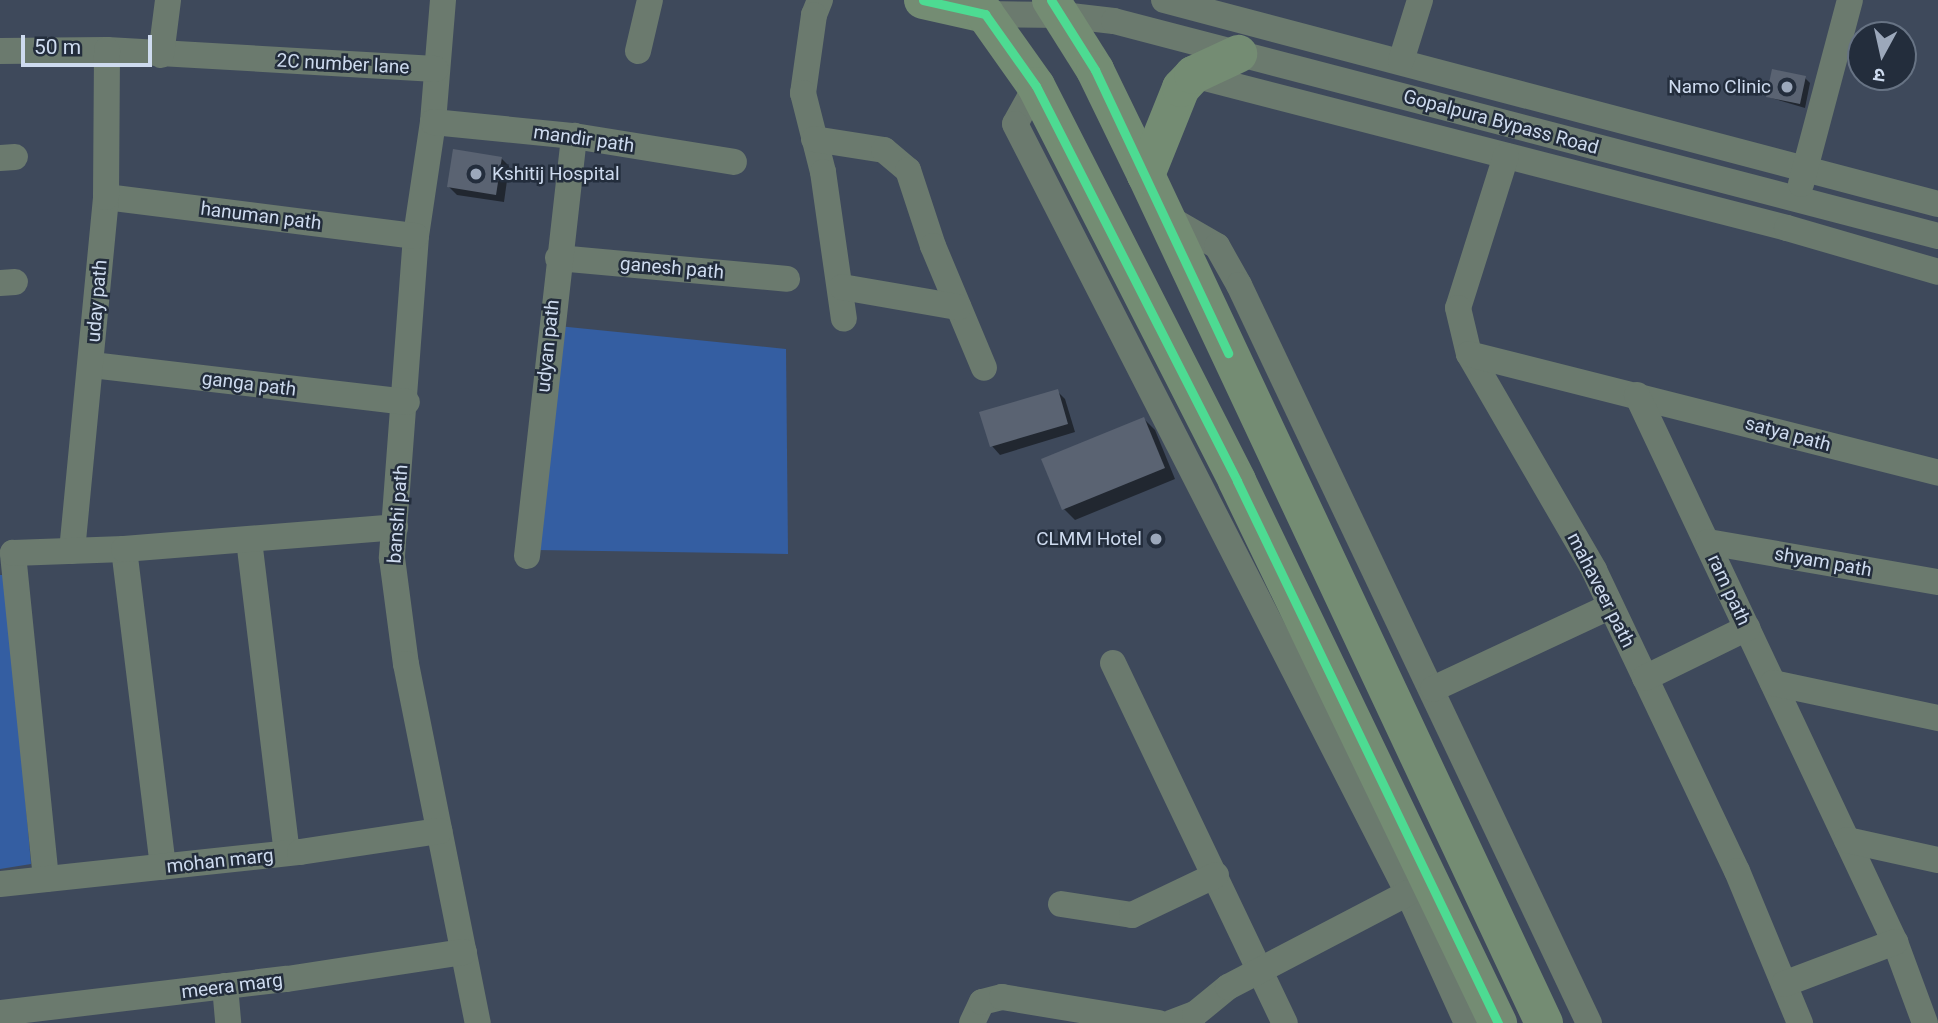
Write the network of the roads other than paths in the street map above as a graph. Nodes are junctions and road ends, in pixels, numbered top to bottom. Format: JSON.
{"nodes":[{"id":1,"x":168,"y":0,"type":"edge"},
{"id":2,"x":443,"y":0,"type":"edge"},
{"id":3,"x":650,"y":0,"type":"edge"},
{"id":4,"x":820,"y":0,"type":"edge"},
{"id":5,"x":923,"y":0,"type":"edge"},
{"id":6,"x":1164,"y":0,"type":"edge"},
{"id":7,"x":1420,"y":0,"type":"edge"},
{"id":8,"x":1850,"y":0,"type":"edge"},
{"id":9,"x":994,"y":7,"type":"edge"},
{"id":10,"x":1057,"y":7,"type":"edge"},
{"id":11,"x":1246,"y":25,"type":"edge"},
{"id":12,"x":107,"y":50,"type":"junction"},
{"id":13,"x":0,"y":51,"type":"edge"},
{"id":14,"x":638,"y":51,"type":"dead end"},
{"id":15,"x":161,"y":55,"type":"junction"},
{"id":16,"x":1401,"y":61,"type":"junction"},
{"id":17,"x":435,"y":69,"type":"junction"},
{"id":18,"x":1192,"y":75,"type":"junction"},
{"id":19,"x":1036,"y":86,"type":"junction"},
{"id":20,"x":433,"y":122,"type":"junction"},
{"id":21,"x":574,"y":136,"type":"junction"},
{"id":22,"x":814,"y":139,"type":"junction"},
{"id":23,"x":1506,"y":156,"type":"junction"},
{"id":24,"x":734,"y":162,"type":"dead end"},
{"id":25,"x":1805,"y":169,"type":"junction"},
{"id":26,"x":1146,"y":175,"type":"junction"},
{"id":27,"x":106,"y":197,"type":"junction"},
{"id":28,"x":1796,"y":199,"type":"junction"},
{"id":29,"x":1938,"y":204,"type":"edge"},
{"id":30,"x":1165,"y":216,"type":"junction"},
{"id":31,"x":415,"y":236,"type":"junction"},
{"id":32,"x":1938,"y":236,"type":"edge"},
{"id":33,"x":558,"y":258,"type":"junction"},
{"id":34,"x":1938,"y":272,"type":"edge"},
{"id":35,"x":787,"y":279,"type":"dead end"},
{"id":36,"x":842,"y":287,"type":"junction"},
{"id":37,"x":958,"y":307,"type":"junction"},
{"id":38,"x":844,"y":319,"type":"dead end"},
{"id":39,"x":1469,"y":354,"type":"junction"},
{"id":40,"x":92,"y":365,"type":"junction"},
{"id":41,"x":984,"y":368,"type":"dead end"},
{"id":42,"x":1637,"y":395,"type":"junction"},
{"id":43,"x":407,"y":402,"type":"junction"},
{"id":44,"x":1938,"y":473,"type":"edge"},
{"id":45,"x":395,"y":527,"type":"junction"},
{"id":46,"x":249,"y":540,"type":"junction"},
{"id":47,"x":1707,"y":542,"type":"junction"},
{"id":48,"x":124,"y":549,"type":"junction"},
{"id":49,"x":72,"y":551,"type":"junction"},
{"id":50,"x":527,"y":556,"type":"dead end"},
{"id":51,"x":7,"y":560,"type":"edge"},
{"id":52,"x":1938,"y":582,"type":"edge"},
{"id":53,"x":1611,"y":606,"type":"junction"},
{"id":54,"x":1747,"y":628,"type":"junction"},
{"id":55,"x":1113,"y":663,"type":"dead end"},
{"id":56,"x":1645,"y":678,"type":"junction"},
{"id":57,"x":1773,"y":683,"type":"junction"},
{"id":58,"x":1433,"y":689,"type":"junction"},
{"id":59,"x":1938,"y":718,"type":"edge"},
{"id":60,"x":439,"y":831,"type":"junction"},
{"id":61,"x":1847,"y":840,"type":"junction"},
{"id":62,"x":287,"y":853,"type":"junction"},
{"id":63,"x":1938,"y":860,"type":"edge"},
{"id":64,"x":163,"y":867,"type":"junction"},
{"id":65,"x":1216,"y":875,"type":"junction"},
{"id":66,"x":46,"y":878,"type":"junction"},
{"id":67,"x":0,"y":884,"type":"edge"},
{"id":68,"x":1408,"y":893,"type":"junction"},
{"id":69,"x":1061,"y":904,"type":"dead end"},
{"id":70,"x":1895,"y":942,"type":"junction"},
{"id":71,"x":464,"y":952,"type":"junction"},
{"id":72,"x":1262,"y":969,"type":"junction"},
{"id":73,"x":1784,"y":984,"type":"junction"},
{"id":74,"x":225,"y":986,"type":"junction"},
{"id":75,"x":104,"y":1012,"type":"edge"},
{"id":76,"x":0,"y":1013,"type":"edge"},
{"id":77,"x":228,"y":1023,"type":"edge"},
{"id":78,"x":478,"y":1023,"type":"edge"},
{"id":79,"x":972,"y":1023,"type":"edge"},
{"id":80,"x":1159,"y":1023,"type":"edge"},
{"id":81,"x":1171,"y":1023,"type":"edge"},
{"id":82,"x":1285,"y":1023,"type":"edge"},
{"id":83,"x":1467,"y":1023,"type":"edge"},
{"id":84,"x":1498,"y":1023,"type":"edge"},
{"id":85,"x":1544,"y":1023,"type":"edge"},
{"id":86,"x":1589,"y":1023,"type":"edge"},
{"id":87,"x":1800,"y":1023,"type":"edge"},
{"id":88,"x":1925,"y":1023,"type":"edge"}],
"edges":[{"from":1,"to":15,"type":"street"},
{"from":2,"to":17,"type":"street","name":"banshi path"},
{"from":3,"to":14,"type":"street"},
{"from":4,"to":22,"type":"street"},
{"from":5,"to":9,"type":"highway"},
{"from":6,"to":11,"type":"street","name":"Gopalpura Bypass Road"},
{"from":7,"to":16,"type":"street"},
{"from":8,"to":25,"type":"street"},
{"from":9,"to":10,"type":"street","name":"Gopalpura Bypass Road"},
{"from":9,"to":19,"type":"highway"},
{"from":10,"to":11,"type":"street","name":"Gopalpura Bypass Road"},
{"from":10,"to":26,"type":"highway"},
{"from":11,"to":16,"type":"street","name":"Gopalpura Bypass Road"},
{"from":11,"to":18,"type":"highway"},
{"from":11,"to":28,"type":"street","name":"Gopalpura Bypass Road"},
{"from":12,"to":13,"type":"street","name":"2C number lane"},
{"from":12,"to":15,"type":"street","name":"2C number lane"},
{"from":12,"to":27,"type":"street","name":"uday path"},
{"from":15,"to":17,"type":"street","name":"2C number lane"},
{"from":16,"to":25,"type":"street","name":"Gopalpura Bypass Road"},
{"from":17,"to":20,"type":"street","name":"banshi path"},
{"from":18,"to":23,"type":"street"},
{"from":18,"to":26,"type":"highway"},
{"from":19,"to":68,"type":"street"},
{"from":19,"to":84,"type":"highway"},
{"from":20,"to":21,"type":"street","name":"mandir path"},
{"from":20,"to":31,"type":"street","name":"banshi path"},
{"from":21,"to":24,"type":"street","name":"mandir path"},
{"from":21,"to":33,"type":"street","name":"udyan path"},
{"from":22,"to":36,"type":"street"},
{"from":22,"to":37,"type":"street"},
{"from":23,"to":34,"type":"street"},
{"from":23,"to":39,"type":"street","name":"mahaveer path"},
{"from":25,"to":28,"type":"street"},
{"from":25,"to":29,"type":"street","name":"Gopalpura Bypass Road"},
{"from":26,"to":30,"type":"highway"},
{"from":27,"to":31,"type":"street","name":"hanuman path"},
{"from":27,"to":40,"type":"street","name":"uday path"},
{"from":28,"to":32,"type":"street","name":"Gopalpura Bypass Road"},
{"from":30,"to":58,"type":"street"},
{"from":30,"to":85,"type":"highway"},
{"from":31,"to":43,"type":"street","name":"banshi path"},
{"from":33,"to":35,"type":"street","name":"ganesh path"},
{"from":33,"to":50,"type":"street","name":"udyan path"},
{"from":36,"to":37,"type":"street"},
{"from":36,"to":38,"type":"street"},
{"from":37,"to":41,"type":"street"},
{"from":39,"to":42,"type":"street"},
{"from":39,"to":53,"type":"street","name":"mahaveer path"},
{"from":40,"to":43,"type":"street","name":"ganga path"},
{"from":40,"to":49,"type":"street","name":"uday path"},
{"from":42,"to":44,"type":"street","name":"satya path"},
{"from":42,"to":47,"type":"street","name":"ram path"},
{"from":43,"to":45,"type":"street","name":"banshi path"},
{"from":45,"to":46,"type":"street"},
{"from":45,"to":60,"type":"street","name":"banshi path"},
{"from":46,"to":48,"type":"street"},
{"from":46,"to":62,"type":"street"},
{"from":47,"to":52,"type":"street","name":"shyam path"},
{"from":47,"to":54,"type":"street","name":"ram path"},
{"from":48,"to":49,"type":"street"},
{"from":48,"to":64,"type":"street"},
{"from":49,"to":51,"type":"street"},
{"from":51,"to":66,"type":"street"},
{"from":53,"to":56,"type":"street","name":"mahaveer path"},
{"from":53,"to":58,"type":"street"},
{"from":54,"to":56,"type":"street"},
{"from":54,"to":57,"type":"street","name":"ram path"},
{"from":55,"to":65,"type":"street"},
{"from":56,"to":73,"type":"street","name":"mahaveer path"},
{"from":57,"to":59,"type":"street"},
{"from":57,"to":61,"type":"street","name":"ram path"},
{"from":58,"to":86,"type":"street"},
{"from":60,"to":62,"type":"street","name":"mohan marg"},
{"from":60,"to":71,"type":"street","name":"banshi path"},
{"from":61,"to":63,"type":"street"},
{"from":61,"to":70,"type":"street","name":"ram path"},
{"from":62,"to":64,"type":"street","name":"mohan marg"},
{"from":64,"to":66,"type":"street","name":"mohan marg"},
{"from":65,"to":69,"type":"street"},
{"from":65,"to":72,"type":"street"},
{"from":66,"to":67,"type":"street","name":"mohan marg"},
{"from":68,"to":72,"type":"street"},
{"from":68,"to":83,"type":"street"},
{"from":70,"to":73,"type":"street"},
{"from":70,"to":88,"type":"street","name":"ram path"},
{"from":71,"to":74,"type":"street","name":"meera marg"},
{"from":71,"to":78,"type":"street","name":"banshi path"},
{"from":72,"to":81,"type":"street"},
{"from":72,"to":82,"type":"street"},
{"from":73,"to":87,"type":"street","name":"mahaveer path"},
{"from":74,"to":75,"type":"street","name":"meera marg"},
{"from":74,"to":77,"type":"street"},
{"from":75,"to":76,"type":"street","name":"meera marg"},
{"from":79,"to":80,"type":"street"}]}
